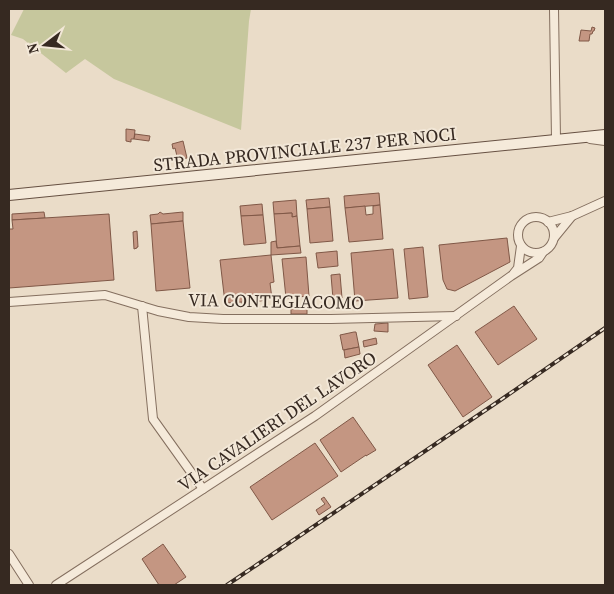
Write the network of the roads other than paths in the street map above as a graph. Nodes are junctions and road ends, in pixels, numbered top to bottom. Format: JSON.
{"nodes":[{"id":1,"x":554,"y":9,"type":"edge"},
{"id":2,"x":603,"y":135,"type":"edge"},
{"id":3,"x":556,"y":139,"type":"junction"},
{"id":4,"x":9,"y":195,"type":"edge"},
{"id":5,"x":605,"y":202,"type":"edge"},
{"id":6,"x":572,"y":216,"type":"junction"},
{"id":7,"x":548,"y":222,"type":"junction"},
{"id":8,"x":554,"y":238,"type":"junction"},
{"id":9,"x":521,"y":246,"type":"junction"},
{"id":10,"x":543,"y":252,"type":"junction"},
{"id":11,"x":511,"y":276,"type":"junction"},
{"id":12,"x":9,"y":302,"type":"edge"},
{"id":13,"x":142,"y":306,"type":"junction"},
{"id":14,"x":456,"y":316,"type":"junction"},
{"id":15,"x":203,"y":489,"type":"junction"},
{"id":16,"x":9,"y":554,"type":"edge"},
{"id":17,"x":29,"y":585,"type":"edge"},
{"id":18,"x":56,"y":585,"type":"edge"}],
"edges":[{"from":1,"to":3,"type":"street"},
{"from":2,"to":3,"type":"main road","name":"STRADA PROVINCIALE 237 PER NOCI"},
{"from":3,"to":4,"type":"main road","name":"STRADA PROVINCIALE 237 PER NOCI"},
{"from":5,"to":6,"type":"street"},
{"from":6,"to":7,"type":"street"},
{"from":6,"to":8,"type":"street","name":"VIA CAVALIERI DEL LAVORO"},
{"from":7,"to":8,"type":"street"},
{"from":7,"to":9,"type":"street"},
{"from":8,"to":10,"type":"street","name":"VIA CAVALIERI DEL LAVORO"},
{"from":9,"to":10,"type":"street"},
{"from":9,"to":11,"type":"street"},
{"from":10,"to":11,"type":"street","name":"VIA CAVALIERI DEL LAVORO"},
{"from":11,"to":14,"type":"street","name":"VIA CAVALIERI DEL LAVORO"},
{"from":12,"to":13,"type":"street","name":"VIA CONTEGIACOMO"},
{"from":13,"to":14,"type":"street","name":"VIA CONTEGIACOMO"},
{"from":13,"to":15,"type":"street"},
{"from":14,"to":15,"type":"street","name":"VIA CAVALIERI DEL LAVORO"},
{"from":15,"to":18,"type":"street","name":"VIA CAVALIERI DEL LAVORO"},
{"from":16,"to":17,"type":"street"}]}
